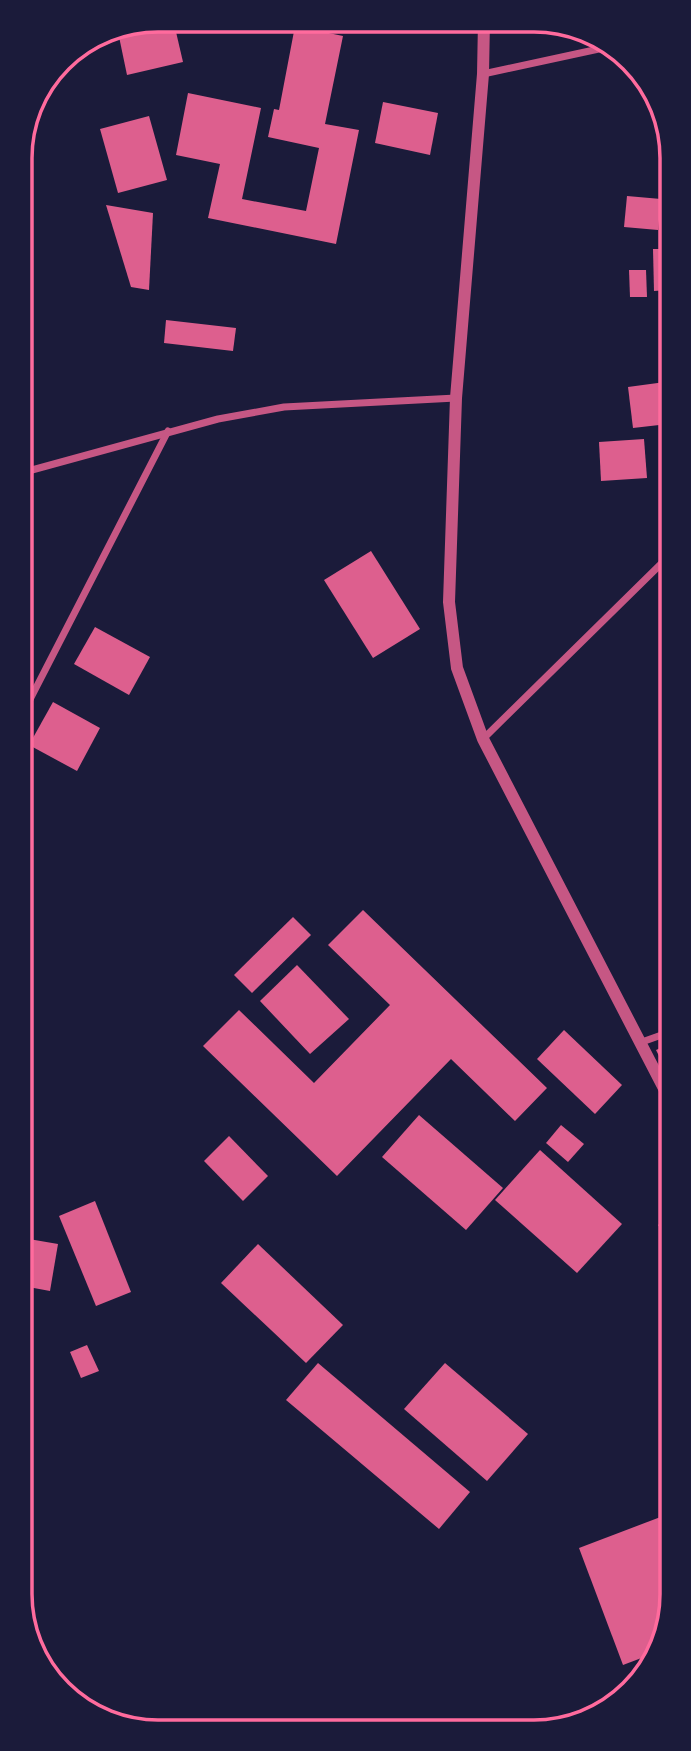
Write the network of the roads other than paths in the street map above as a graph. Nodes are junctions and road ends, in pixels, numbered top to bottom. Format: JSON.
{"nodes":[{"id":1,"x":484,"y":32,"type":"edge"},
{"id":2,"x":598,"y":49,"type":"edge"},
{"id":3,"x":483,"y":74,"type":"junction"},
{"id":4,"x":456,"y":398,"type":"junction"},
{"id":5,"x":168,"y":431,"type":"junction"},
{"id":6,"x":32,"y":470,"type":"edge"},
{"id":7,"x":660,"y":565,"type":"edge"},
{"id":8,"x":32,"y":696,"type":"edge"},
{"id":9,"x":483,"y":739,"type":"junction"},
{"id":10,"x":659,"y":1036,"type":"edge"},
{"id":11,"x":639,"y":1043,"type":"junction"},
{"id":12,"x":659,"y":1080,"type":"edge"}],
"edges":[{"from":1,"to":3,"type":"street"},
{"from":2,"to":3,"type":"street"},
{"from":3,"to":4,"type":"street"},
{"from":4,"to":5,"type":"street"},
{"from":4,"to":9,"type":"street"},
{"from":5,"to":6,"type":"street"},
{"from":5,"to":8,"type":"street"},
{"from":7,"to":9,"type":"street"},
{"from":9,"to":11,"type":"street"},
{"from":10,"to":11,"type":"street"},
{"from":11,"to":12,"type":"street"}]}
